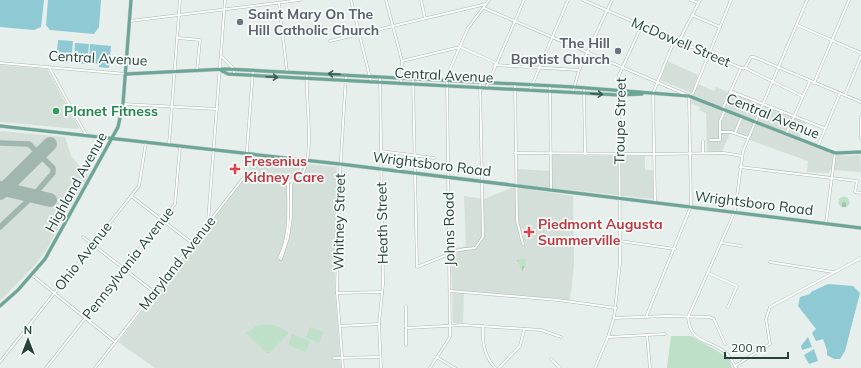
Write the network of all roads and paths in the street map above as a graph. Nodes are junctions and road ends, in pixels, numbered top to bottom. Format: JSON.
{"nodes":[{"id":1,"x":131,"y":0,"type":"edge"},
{"id":2,"x":180,"y":0,"type":"edge"},
{"id":3,"x":225,"y":0,"type":"edge"},
{"id":4,"x":300,"y":0,"type":"edge"},
{"id":5,"x":351,"y":0,"type":"edge"},
{"id":6,"x":386,"y":0,"type":"edge"},
{"id":7,"x":420,"y":0,"type":"edge"},
{"id":8,"x":489,"y":0,"type":"edge"},
{"id":9,"x":524,"y":0,"type":"edge"},
{"id":10,"x":568,"y":0,"type":"edge"},
{"id":11,"x":583,"y":0,"type":"edge"},
{"id":12,"x":612,"y":0,"type":"edge"},
{"id":13,"x":691,"y":0,"type":"edge"},
{"id":14,"x":700,"y":0,"type":"edge"},
{"id":15,"x":730,"y":0,"type":"edge"},
{"id":16,"x":808,"y":0,"type":"edge"},
{"id":17,"x":849,"y":0,"type":"edge"},
{"id":18,"x":270,"y":2,"type":"edge"},
{"id":19,"x":279,"y":3,"type":"junction"},
{"id":20,"x":698,"y":3,"type":"junction"},
{"id":21,"x":488,"y":4,"type":"junction"},
{"id":22,"x":484,"y":8,"type":"junction"},
{"id":23,"x":225,"y":9,"type":"junction"},
{"id":24,"x":607,"y":10,"type":"junction"},
{"id":25,"x":179,"y":14,"type":"junction"},
{"id":26,"x":692,"y":15,"type":"junction"},
{"id":27,"x":425,"y":18,"type":"junction"},
{"id":28,"x":129,"y":21,"type":"junction"},
{"id":29,"x":515,"y":22,"type":"junction"},
{"id":30,"x":642,"y":24,"type":"junction"},
{"id":31,"x":797,"y":25,"type":"junction"},
{"id":32,"x":321,"y":26,"type":"dead end"},
{"id":33,"x":392,"y":27,"type":"junction"},
{"id":34,"x":720,"y":27,"type":"junction"},
{"id":35,"x":283,"y":32,"type":"junction"},
{"id":36,"x":359,"y":34,"type":"junction"},
{"id":37,"x":552,"y":37,"type":"junction"},
{"id":38,"x":177,"y":38,"type":"junction"},
{"id":39,"x":675,"y":39,"type":"junction"},
{"id":40,"x":832,"y":40,"type":"junction"},
{"id":41,"x":330,"y":41,"type":"dead end"},
{"id":42,"x":679,"y":41,"type":"junction"},
{"id":43,"x":460,"y":47,"type":"junction"},
{"id":44,"x":589,"y":53,"type":"junction"},
{"id":45,"x":861,"y":53,"type":"edge"},
{"id":46,"x":709,"y":54,"type":"junction"},
{"id":47,"x":221,"y":56,"type":"junction"},
{"id":48,"x":861,"y":56,"type":"edge"},
{"id":49,"x":402,"y":61,"type":"junction"},
{"id":50,"x":0,"y":63,"type":"edge"},
{"id":51,"x":495,"y":64,"type":"junction"},
{"id":52,"x":49,"y":67,"type":"junction"},
{"id":53,"x":624,"y":67,"type":"junction"},
{"id":54,"x":539,"y":68,"type":"junction"},
{"id":55,"x":741,"y":68,"type":"junction"},
{"id":56,"x":745,"y":68,"type":"junction"},
{"id":57,"x":778,"y":68,"type":"junction"},
{"id":58,"x":234,"y":69,"type":"junction"},
{"id":59,"x":220,"y":70,"type":"junction"},
{"id":60,"x":253,"y":70,"type":"junction"},
{"id":61,"x":579,"y":70,"type":"junction"},
{"id":62,"x":175,"y":71,"type":"junction"},
{"id":63,"x":197,"y":71,"type":"junction"},
{"id":64,"x":287,"y":72,"type":"junction"},
{"id":65,"x":307,"y":73,"type":"junction"},
{"id":66,"x":126,"y":74,"type":"junction"},
{"id":67,"x":234,"y":74,"type":"junction"},
{"id":68,"x":346,"y":75,"type":"junction"},
{"id":69,"x":253,"y":76,"type":"junction"},
{"id":70,"x":369,"y":76,"type":"junction"},
{"id":71,"x":380,"y":77,"type":"junction"},
{"id":72,"x":401,"y":77,"type":"junction"},
{"id":73,"x":413,"y":78,"type":"junction"},
{"id":74,"x":307,"y":79,"type":"junction"},
{"id":75,"x":447,"y":80,"type":"junction"},
{"id":76,"x":346,"y":81,"type":"junction"},
{"id":77,"x":657,"y":81,"type":"junction"},
{"id":78,"x":810,"y":81,"type":"junction"},
{"id":79,"x":372,"y":82,"type":"junction"},
{"id":80,"x":380,"y":82,"type":"junction"},
{"id":81,"x":480,"y":82,"type":"junction"},
{"id":82,"x":487,"y":82,"type":"junction"},
{"id":83,"x":772,"y":82,"type":"junction"},
{"id":84,"x":401,"y":83,"type":"junction"},
{"id":85,"x":814,"y":83,"type":"junction"},
{"id":86,"x":414,"y":84,"type":"junction"},
{"id":87,"x":515,"y":84,"type":"junction"},
{"id":88,"x":532,"y":85,"type":"junction"},
{"id":89,"x":447,"y":86,"type":"junction"},
{"id":90,"x":550,"y":86,"type":"junction"},
{"id":91,"x":574,"y":87,"type":"junction"},
{"id":92,"x":584,"y":87,"type":"junction"},
{"id":93,"x":480,"y":88,"type":"junction"},
{"id":94,"x":486,"y":88,"type":"junction"},
{"id":95,"x":515,"y":89,"type":"junction"},
{"id":96,"x":530,"y":90,"type":"junction"},
{"id":97,"x":619,"y":90,"type":"junction"},
{"id":98,"x":550,"y":91,"type":"junction"},
{"id":99,"x":573,"y":92,"type":"junction"},
{"id":100,"x":730,"y":92,"type":"junction"},
{"id":101,"x":585,"y":93,"type":"junction"},
{"id":102,"x":653,"y":93,"type":"junction"},
{"id":103,"x":840,"y":93,"type":"junction"},
{"id":104,"x":619,"y":95,"type":"junction"},
{"id":105,"x":844,"y":95,"type":"junction"},
{"id":106,"x":689,"y":96,"type":"junction"},
{"id":107,"x":802,"y":96,"type":"junction"},
{"id":108,"x":861,"y":102,"type":"edge"},
{"id":109,"x":123,"y":104,"type":"junction"},
{"id":110,"x":762,"y":104,"type":"junction"},
{"id":111,"x":172,"y":107,"type":"junction"},
{"id":112,"x":217,"y":109,"type":"junction"},
{"id":113,"x":724,"y":109,"type":"junction"},
{"id":114,"x":742,"y":116,"type":"junction"},
{"id":115,"x":794,"y":116,"type":"junction"},
{"id":116,"x":861,"y":117,"type":"edge"},
{"id":117,"x":755,"y":122,"type":"junction"},
{"id":118,"x":0,"y":126,"type":"edge"},
{"id":119,"x":824,"y":128,"type":"junction"},
{"id":120,"x":720,"y":132,"type":"junction"},
{"id":121,"x":735,"y":133,"type":"junction"},
{"id":122,"x":786,"y":134,"type":"junction"},
{"id":123,"x":86,"y":135,"type":"junction"},
{"id":124,"x":113,"y":138,"type":"junction"},
{"id":125,"x":748,"y":138,"type":"junction"},
{"id":126,"x":861,"y":138,"type":"edge"},
{"id":127,"x":710,"y":140,"type":"dead end"},
{"id":128,"x":146,"y":141,"type":"junction"},
{"id":129,"x":703,"y":141,"type":"dead end"},
{"id":130,"x":169,"y":144,"type":"junction"},
{"id":131,"x":180,"y":145,"type":"junction"},
{"id":132,"x":818,"y":146,"type":"junction"},
{"id":133,"x":214,"y":149,"type":"junction"},
{"id":134,"x":381,"y":151,"type":"junction"},
{"id":135,"x":861,"y":152,"type":"edge"},
{"id":136,"x":247,"y":153,"type":"junction"},
{"id":137,"x":515,"y":153,"type":"junction"},
{"id":138,"x":550,"y":153,"type":"junction"},
{"id":139,"x":703,"y":153,"type":"junction"},
{"id":140,"x":835,"y":153,"type":"junction"},
{"id":141,"x":585,"y":154,"type":"junction"},
{"id":142,"x":619,"y":154,"type":"junction"},
{"id":143,"x":655,"y":154,"type":"junction"},
{"id":144,"x":690,"y":154,"type":"junction"},
{"id":145,"x":415,"y":155,"type":"junction"},
{"id":146,"x":742,"y":156,"type":"junction"},
{"id":147,"x":434,"y":158,"type":"dead end"},
{"id":148,"x":305,"y":160,"type":"junction"},
{"id":149,"x":340,"y":164,"type":"junction"},
{"id":150,"x":740,"y":167,"type":"junction"},
{"id":151,"x":381,"y":168,"type":"junction"},
{"id":152,"x":415,"y":173,"type":"junction"},
{"id":153,"x":833,"y":176,"type":"junction"},
{"id":154,"x":448,"y":177,"type":"junction"},
{"id":155,"x":482,"y":181,"type":"junction"},
{"id":156,"x":516,"y":185,"type":"junction"},
{"id":157,"x":551,"y":189,"type":"junction"},
{"id":158,"x":861,"y":193,"type":"edge"},
{"id":159,"x":131,"y":196,"type":"junction"},
{"id":160,"x":620,"y":197,"type":"junction"},
{"id":161,"x":655,"y":202,"type":"junction"},
{"id":162,"x":692,"y":206,"type":"junction"},
{"id":163,"x":735,"y":211,"type":"junction"},
{"id":164,"x":163,"y":220,"type":"junction"},
{"id":165,"x":208,"y":223,"type":"junction"},
{"id":166,"x":826,"y":224,"type":"junction"},
{"id":167,"x":861,"y":228,"type":"edge"},
{"id":168,"x":83,"y":237,"type":"dead end"},
{"id":169,"x":620,"y":241,"type":"junction"},
{"id":170,"x":722,"y":243,"type":"junction"},
{"id":171,"x":93,"y":244,"type":"junction"},
{"id":172,"x":192,"y":244,"type":"junction"},
{"id":173,"x":523,"y":244,"type":"dead end"},
{"id":174,"x":741,"y":246,"type":"dead end"},
{"id":175,"x":675,"y":249,"type":"junction"},
{"id":176,"x":449,"y":253,"type":"junction"},
{"id":177,"x":861,"y":258,"type":"edge"},
{"id":178,"x":280,"y":259,"type":"dead end"},
{"id":179,"x":770,"y":262,"type":"dead end"},
{"id":180,"x":124,"y":268,"type":"junction"},
{"id":181,"x":834,"y":272,"type":"junction"},
{"id":182,"x":708,"y":273,"type":"junction"},
{"id":183,"x":32,"y":274,"type":"junction"},
{"id":184,"x":450,"y":291,"type":"junction"},
{"id":185,"x":154,"y":292,"type":"junction"},
{"id":186,"x":382,"y":292,"type":"junction"},
{"id":187,"x":54,"y":293,"type":"junction"},
{"id":188,"x":337,"y":293,"type":"junction"},
{"id":189,"x":0,"y":306,"type":"edge"},
{"id":190,"x":406,"y":306,"type":"dead end"},
{"id":191,"x":728,"y":307,"type":"dead end"},
{"id":192,"x":616,"y":308,"type":"junction"},
{"id":193,"x":85,"y":317,"type":"junction"},
{"id":194,"x":646,"y":317,"type":"junction"},
{"id":195,"x":688,"y":317,"type":"junction"},
{"id":196,"x":614,"y":318,"type":"junction"},
{"id":197,"x":379,"y":324,"type":"junction"},
{"id":198,"x":450,"y":325,"type":"junction"},
{"id":199,"x":340,"y":326,"type":"junction"},
{"id":200,"x":483,"y":326,"type":"junction"},
{"id":201,"x":406,"y":328,"type":"junction"},
{"id":202,"x":524,"y":330,"type":"junction"},
{"id":203,"x":665,"y":334,"type":"dead end"},
{"id":204,"x":647,"y":335,"type":"junction"},
{"id":205,"x":561,"y":337,"type":"dead end"},
{"id":206,"x":608,"y":338,"type":"junction"},
{"id":207,"x":115,"y":342,"type":"junction"},
{"id":208,"x":725,"y":344,"type":"dead end"},
{"id":209,"x":406,"y":345,"type":"dead end"},
{"id":210,"x":379,"y":357,"type":"junction"},
{"id":211,"x":334,"y":358,"type":"dead end"},
{"id":212,"x":342,"y":358,"type":"junction"},
{"id":213,"x":438,"y":358,"type":"junction"},
{"id":214,"x":551,"y":359,"type":"dead end"},
{"id":215,"x":0,"y":362,"type":"edge"},
{"id":216,"x":735,"y":367,"type":"edge"},
{"id":217,"x":46,"y":368,"type":"edge"},
{"id":218,"x":95,"y":368,"type":"edge"},
{"id":219,"x":343,"y":368,"type":"edge"},
{"id":220,"x":381,"y":368,"type":"edge"},
{"id":221,"x":430,"y":368,"type":"edge"},
{"id":222,"x":456,"y":368,"type":"edge"},
{"id":223,"x":495,"y":368,"type":"edge"},
{"id":224,"x":499,"y":368,"type":"edge"},
{"id":225,"x":560,"y":368,"type":"edge"},
{"id":226,"x":595,"y":368,"type":"edge"},
{"id":227,"x":650,"y":368,"type":"edge"}],
"edges":[{"from":1,"to":28,"type":"main road","name":"Highland Avenue"},
{"from":2,"to":25,"type":"street"},
{"from":3,"to":23,"type":"street"},
{"from":4,"to":19,"type":"street"},
{"from":5,"to":36,"type":"street"},
{"from":6,"to":33,"type":"street"},
{"from":7,"to":27,"type":"street"},
{"from":8,"to":21,"type":"street"},
{"from":9,"to":29,"type":"street"},
{"from":10,"to":37,"type":"street"},
{"from":11,"to":24,"type":"street","name":"McDowell Street"},
{"from":12,"to":24,"type":"street"},
{"from":13,"to":20,"type":"street"},
{"from":14,"to":20,"type":"street"},
{"from":15,"to":34,"type":"street"},
{"from":16,"to":31,"type":"street"},
{"from":17,"to":40,"type":"street"},
{"from":18,"to":19,"type":"street"},
{"from":18,"to":23,"type":"street"},
{"from":19,"to":35,"type":"street"},
{"from":20,"to":26,"type":"street"},
{"from":21,"to":22,"type":"street","name":"Johns Road"},
{"from":21,"to":27,"type":"street"},
{"from":22,"to":29,"type":"street"},
{"from":22,"to":43,"type":"street","name":"Johns Road"},
{"from":23,"to":25,"type":"street"},
{"from":23,"to":47,"type":"street"},
{"from":24,"to":30,"type":"street","name":"McDowell Street"},
{"from":24,"to":44,"type":"street"},
{"from":25,"to":28,"type":"street"},
{"from":25,"to":38,"type":"street"},
{"from":26,"to":34,"type":"street"},
{"from":26,"to":42,"type":"street"},
{"from":27,"to":33,"type":"street"},
{"from":28,"to":66,"type":"main road","name":"Highland Avenue"},
{"from":29,"to":37,"type":"street"},
{"from":29,"to":51,"type":"street"},
{"from":30,"to":39,"type":"street","name":"McDowell Street"},
{"from":30,"to":53,"type":"street","name":"Troupe Street"},
{"from":31,"to":40,"type":"street"},
{"from":31,"to":57,"type":"street"},
{"from":32,"to":35,"type":"street"},
{"from":33,"to":36,"type":"street"},
{"from":33,"to":49,"type":"street"},
{"from":34,"to":46,"type":"street"},
{"from":35,"to":64,"type":"street"},
{"from":36,"to":41,"type":"street"},
{"from":36,"to":70,"type":"street"},
{"from":37,"to":44,"type":"street"},
{"from":37,"to":54,"type":"street"},
{"from":38,"to":62,"type":"street"},
{"from":38,"to":63,"type":"street"},
{"from":39,"to":42,"type":"street","name":"McDowell Street"},
{"from":39,"to":77,"type":"street"},
{"from":40,"to":45,"type":"street"},
{"from":40,"to":85,"type":"street"},
{"from":42,"to":46,"type":"street","name":"McDowell Street"},
{"from":43,"to":49,"type":"street"},
{"from":43,"to":51,"type":"street"},
{"from":43,"to":75,"type":"street","name":"Johns Road"},
{"from":44,"to":53,"type":"street"},
{"from":44,"to":61,"type":"street"},
{"from":46,"to":55,"type":"street","name":"McDowell Street"},
{"from":46,"to":106,"type":"street"},
{"from":47,"to":58,"type":"street"},
{"from":47,"to":59,"type":"street"},
{"from":48,"to":105,"type":"street"},
{"from":49,"to":72,"type":"street"},
{"from":50,"to":52,"type":"street","name":"Central Avenue"},
{"from":51,"to":54,"type":"street"},
{"from":51,"to":82,"type":"street"},
{"from":52,"to":66,"type":"street","name":"Central Avenue"},
{"from":52,"to":123,"type":"street"},
{"from":53,"to":77,"type":"street"},
{"from":53,"to":97,"type":"street","name":"Troupe Street"},
{"from":54,"to":61,"type":"street"},
{"from":54,"to":88,"type":"street"},
{"from":55,"to":56,"type":"street","name":"McDowell Street"},
{"from":55,"to":100,"type":"street"},
{"from":56,"to":57,"type":"street","name":"McDowell Street"},
{"from":56,"to":83,"type":"street"},
{"from":57,"to":78,"type":"street","name":"McDowell Street"},
{"from":57,"to":83,"type":"street"},
{"from":58,"to":59,"type":"main road","name":"Central Avenue"},
{"from":58,"to":60,"type":"main road","name":"Central Avenue"},
{"from":58,"to":67,"type":"street"},
{"from":59,"to":63,"type":"main road","name":"Central Avenue"},
{"from":59,"to":67,"type":"main road","name":"Central Avenue"},
{"from":59,"to":112,"type":"street"},
{"from":60,"to":64,"type":"main road","name":"Central Avenue"},
{"from":60,"to":69,"type":"street","name":"Maryland Avenue"},
{"from":61,"to":91,"type":"street"},
{"from":62,"to":63,"type":"main road","name":"Central Avenue"},
{"from":62,"to":66,"type":"main road","name":"Central Avenue"},
{"from":62,"to":111,"type":"street"},
{"from":64,"to":65,"type":"main road","name":"Central Avenue"},
{"from":68,"to":65,"type":"main road","name":"Central Avenue","one_way":true},
{"from":65,"to":74,"type":"street"},
{"from":66,"to":109,"type":"main road","name":"Highland Avenue"},
{"from":67,"to":69,"type":"main road","name":"Central Avenue"},
{"from":68,"to":70,"type":"main road","name":"Central Avenue"},
{"from":68,"to":76,"type":"street","name":"Whitney Street"},
{"from":69,"to":74,"type":"main road","name":"Central Avenue","one_way":true},
{"from":69,"to":136,"type":"street","name":"Maryland Avenue"},
{"from":70,"to":71,"type":"main road","name":"Central Avenue"},
{"from":70,"to":79,"type":"street"},
{"from":71,"to":72,"type":"main road","name":"Central Avenue"},
{"from":71,"to":80,"type":"street","name":"Heath Street"},
{"from":72,"to":73,"type":"main road","name":"Central Avenue"},
{"from":72,"to":84,"type":"street"},
{"from":73,"to":75,"type":"main road","name":"Central Avenue"},
{"from":73,"to":86,"type":"street"},
{"from":74,"to":76,"type":"main road","name":"Central Avenue"},
{"from":74,"to":148,"type":"street"},
{"from":75,"to":81,"type":"main road","name":"Central Avenue"},
{"from":75,"to":89,"type":"street","name":"Johns Road"},
{"from":76,"to":79,"type":"main road","name":"Central Avenue"},
{"from":76,"to":149,"type":"street","name":"Whitney Street"},
{"from":77,"to":102,"type":"street"},
{"from":77,"to":106,"type":"street"},
{"from":78,"to":85,"type":"street","name":"McDowell Street"},
{"from":78,"to":107,"type":"street"},
{"from":79,"to":80,"type":"main road","name":"Central Avenue"},
{"from":80,"to":84,"type":"main road","name":"Central Avenue"},
{"from":80,"to":134,"type":"street","name":"Heath Street"},
{"from":81,"to":82,"type":"main road","name":"Central Avenue"},
{"from":81,"to":93,"type":"street"},
{"from":82,"to":87,"type":"main road","name":"Central Avenue"},
{"from":82,"to":94,"type":"street"},
{"from":83,"to":107,"type":"street"},
{"from":83,"to":110,"type":"street"},
{"from":84,"to":86,"type":"main road","name":"Central Avenue"},
{"from":85,"to":103,"type":"street","name":"McDowell Street"},
{"from":86,"to":89,"type":"main road","name":"Central Avenue"},
{"from":86,"to":145,"type":"street"},
{"from":87,"to":88,"type":"main road","name":"Central Avenue"},
{"from":87,"to":95,"type":"street"},
{"from":88,"to":90,"type":"main road","name":"Central Avenue"},
{"from":88,"to":96,"type":"street"},
{"from":89,"to":93,"type":"main road","name":"Central Avenue"},
{"from":89,"to":154,"type":"street","name":"Johns Road"},
{"from":90,"to":91,"type":"main road","name":"Central Avenue"},
{"from":90,"to":98,"type":"street"},
{"from":91,"to":92,"type":"main road","name":"Central Avenue"},
{"from":91,"to":99,"type":"street"},
{"from":92,"to":97,"type":"main road","name":"Central Avenue"},
{"from":92,"to":101,"type":"street"},
{"from":93,"to":94,"type":"main road","name":"Central Avenue"},
{"from":93,"to":155,"type":"street"},
{"from":94,"to":95,"type":"main road","name":"Central Avenue"},
{"from":95,"to":96,"type":"main road","name":"Central Avenue"},
{"from":95,"to":137,"type":"street"},
{"from":96,"to":98,"type":"main road","name":"Central Avenue"},
{"from":97,"to":102,"type":"main road","name":"Central Avenue"},
{"from":97,"to":104,"type":"street","name":"Troupe Street"},
{"from":98,"to":99,"type":"main road","name":"Central Avenue"},
{"from":98,"to":138,"type":"street"},
{"from":99,"to":101,"type":"main road","name":"Central Avenue"},
{"from":100,"to":110,"type":"street"},
{"from":100,"to":113,"type":"street"},
{"from":101,"to":104,"type":"main road","name":"Central Avenue","one_way":true},
{"from":101,"to":141,"type":"street"},
{"from":102,"to":104,"type":"main road","name":"Central Avenue"},
{"from":102,"to":106,"type":"main road","name":"Central Avenue"},
{"from":102,"to":143,"type":"street"},
{"from":103,"to":105,"type":"street","name":"McDowell Street"},
{"from":103,"to":119,"type":"street"},
{"from":104,"to":142,"type":"street","name":"Troupe Street"},
{"from":105,"to":108,"type":"street","name":"McDowell Street"},
{"from":106,"to":113,"type":"main road","name":"Central Avenue"},
{"from":106,"to":144,"type":"street"},
{"from":107,"to":115,"type":"street"},
{"from":109,"to":111,"type":"street"},
{"from":109,"to":124,"type":"main road","name":"Highland Avenue"},
{"from":110,"to":115,"type":"street"},
{"from":110,"to":117,"type":"street"},
{"from":111,"to":112,"type":"street"},
{"from":111,"to":130,"type":"street"},
{"from":112,"to":133,"type":"street"},
{"from":113,"to":114,"type":"main road","name":"Central Avenue"},
{"from":113,"to":120,"type":"street"},
{"from":114,"to":117,"type":"main road","name":"Central Avenue"},
{"from":114,"to":121,"type":"street"},
{"from":115,"to":119,"type":"street"},
{"from":115,"to":122,"type":"street"},
{"from":116,"to":126,"type":"street"},
{"from":117,"to":122,"type":"main road","name":"Central Avenue"},
{"from":117,"to":125,"type":"street"},
{"from":118,"to":123,"type":"main road","name":"Wrightsboro Road"},
{"from":119,"to":132,"type":"street"},
{"from":120,"to":121,"type":"street"},
{"from":120,"to":127,"type":"street"},
{"from":121,"to":125,"type":"street"},
{"from":122,"to":132,"type":"main road","name":"Central Avenue"},
{"from":123,"to":124,"type":"main road","name":"Wrightsboro Road"},
{"from":124,"to":128,"type":"main road","name":"Wrightsboro Road"},
{"from":124,"to":183,"type":"main road","name":"Highland Avenue"},
{"from":125,"to":146,"type":"street"},
{"from":128,"to":130,"type":"main road","name":"Wrightsboro Road"},
{"from":128,"to":159,"type":"street","name":"Ohio Avenue"},
{"from":129,"to":139,"type":"street"},
{"from":130,"to":131,"type":"main road","name":"Wrightsboro Road"},
{"from":131,"to":133,"type":"main road","name":"Wrightsboro Road"},
{"from":131,"to":164,"type":"street","name":"Pennsylvania Avenue"},
{"from":132,"to":140,"type":"main road","name":"Central Avenue"},
{"from":133,"to":136,"type":"main road","name":"Wrightsboro Road"},
{"from":133,"to":165,"type":"street"},
{"from":134,"to":145,"type":"street"},
{"from":134,"to":151,"type":"street","name":"Heath Street"},
{"from":135,"to":140,"type":"main road","name":"Central Avenue"},
{"from":136,"to":148,"type":"main road","name":"Wrightsboro Road"},
{"from":136,"to":165,"type":"street","name":"Maryland Avenue"},
{"from":137,"to":138,"type":"street"},
{"from":137,"to":156,"type":"street"},
{"from":138,"to":141,"type":"street"},
{"from":138,"to":157,"type":"street"},
{"from":139,"to":144,"type":"street"},
{"from":139,"to":146,"type":"street"},
{"from":140,"to":153,"type":"street"},
{"from":141,"to":142,"type":"street"},
{"from":142,"to":143,"type":"street"},
{"from":142,"to":160,"type":"street","name":"Troupe Street"},
{"from":143,"to":144,"type":"street"},
{"from":143,"to":161,"type":"street"},
{"from":144,"to":162,"type":"street"},
{"from":145,"to":147,"type":"street"},
{"from":145,"to":152,"type":"street"},
{"from":146,"to":150,"type":"street"},
{"from":148,"to":149,"type":"main road","name":"Wrightsboro Road"},
{"from":148,"to":178,"type":"street"},
{"from":149,"to":151,"type":"main road","name":"Wrightsboro Road"},
{"from":149,"to":188,"type":"street","name":"Whitney Street"},
{"from":150,"to":153,"type":"street"},
{"from":150,"to":163,"type":"street"},
{"from":151,"to":152,"type":"main road","name":"Wrightsboro Road"},
{"from":151,"to":186,"type":"street","name":"Heath Street"},
{"from":152,"to":154,"type":"main road","name":"Wrightsboro Road"},
{"from":152,"to":176,"type":"street"},
{"from":153,"to":158,"type":"street"},
{"from":153,"to":166,"type":"street"},
{"from":154,"to":155,"type":"main road","name":"Wrightsboro Road"},
{"from":154,"to":176,"type":"street","name":"Johns Road"},
{"from":155,"to":156,"type":"main road","name":"Wrightsboro Road"},
{"from":155,"to":176,"type":"street"},
{"from":156,"to":157,"type":"main road","name":"Wrightsboro Road"},
{"from":156,"to":173,"type":"street"},
{"from":157,"to":160,"type":"main road","name":"Wrightsboro Road"},
{"from":159,"to":164,"type":"street"},
{"from":159,"to":171,"type":"street","name":"Ohio Avenue"},
{"from":160,"to":161,"type":"main road","name":"Wrightsboro Road"},
{"from":160,"to":169,"type":"street","name":"Troupe Street"},
{"from":161,"to":162,"type":"main road","name":"Wrightsboro Road"},
{"from":162,"to":163,"type":"main road","name":"Wrightsboro Road"},
{"from":162,"to":175,"type":"street"},
{"from":163,"to":166,"type":"main road","name":"Wrightsboro Road"},
{"from":163,"to":170,"type":"street"},
{"from":164,"to":172,"type":"street"},
{"from":164,"to":180,"type":"street","name":"Pennsylvania Avenue"},
{"from":165,"to":172,"type":"street","name":"Maryland Avenue"},
{"from":166,"to":167,"type":"main road","name":"Wrightsboro Road"},
{"from":168,"to":171,"type":"street"},
{"from":169,"to":175,"type":"street"},
{"from":169,"to":192,"type":"street","name":"Troupe Street"},
{"from":170,"to":174,"type":"street"},
{"from":170,"to":182,"type":"street"},
{"from":171,"to":180,"type":"street"},
{"from":171,"to":187,"type":"street","name":"Ohio Avenue"},
{"from":172,"to":185,"type":"street","name":"Maryland Avenue"},
{"from":175,"to":194,"type":"street"},
{"from":176,"to":184,"type":"street","name":"Johns Road"},
{"from":177,"to":181,"type":"street"},
{"from":179,"to":181,"type":"street"},
{"from":180,"to":185,"type":"street"},
{"from":180,"to":193,"type":"street","name":"Pennsylvania Avenue"},
{"from":181,"to":216,"type":"street"},
{"from":182,"to":191,"type":"street"},
{"from":182,"to":195,"type":"street"},
{"from":183,"to":187,"type":"street"},
{"from":183,"to":189,"type":"main road","name":"Highland Avenue"},
{"from":184,"to":192,"type":"street"},
{"from":184,"to":198,"type":"street","name":"Johns Road"},
{"from":185,"to":207,"type":"street","name":"Maryland Avenue"},
{"from":186,"to":188,"type":"street"},
{"from":186,"to":197,"type":"street","name":"Heath Street"},
{"from":187,"to":193,"type":"street"},
{"from":187,"to":215,"type":"street","name":"Ohio Avenue"},
{"from":188,"to":199,"type":"street","name":"Whitney Street"},
{"from":190,"to":201,"type":"street"},
{"from":192,"to":196,"type":"street","name":"Troupe Street"},
{"from":193,"to":207,"type":"street"},
{"from":193,"to":217,"type":"street","name":"Pennsylvania Avenue"},
{"from":194,"to":195,"type":"street"},
{"from":194,"to":196,"type":"street"},
{"from":195,"to":208,"type":"street"},
{"from":195,"to":216,"type":"street"},
{"from":196,"to":206,"type":"street","name":"Troupe Street"},
{"from":197,"to":199,"type":"street"},
{"from":197,"to":210,"type":"street","name":"Heath Street"},
{"from":198,"to":200,"type":"street"},
{"from":198,"to":201,"type":"street"},
{"from":198,"to":213,"type":"street","name":"Johns Road"},
{"from":199,"to":212,"type":"street","name":"Whitney Street"},
{"from":200,"to":202,"type":"street"},
{"from":200,"to":223,"type":"street"},
{"from":201,"to":209,"type":"street"},
{"from":202,"to":205,"type":"street"},
{"from":202,"to":224,"type":"street"},
{"from":203,"to":204,"type":"street"},
{"from":204,"to":206,"type":"street"},
{"from":204,"to":227,"type":"street"},
{"from":206,"to":226,"type":"street","name":"Troupe Street"},
{"from":207,"to":218,"type":"street","name":"Maryland Avenue"},
{"from":210,"to":212,"type":"street"},
{"from":210,"to":220,"type":"street","name":"Heath Street"},
{"from":211,"to":212,"type":"street"},
{"from":212,"to":219,"type":"street","name":"Whitney Street"},
{"from":213,"to":221,"type":"street","name":"Johns Road"},
{"from":213,"to":222,"type":"street"},
{"from":214,"to":225,"type":"street"}]}
